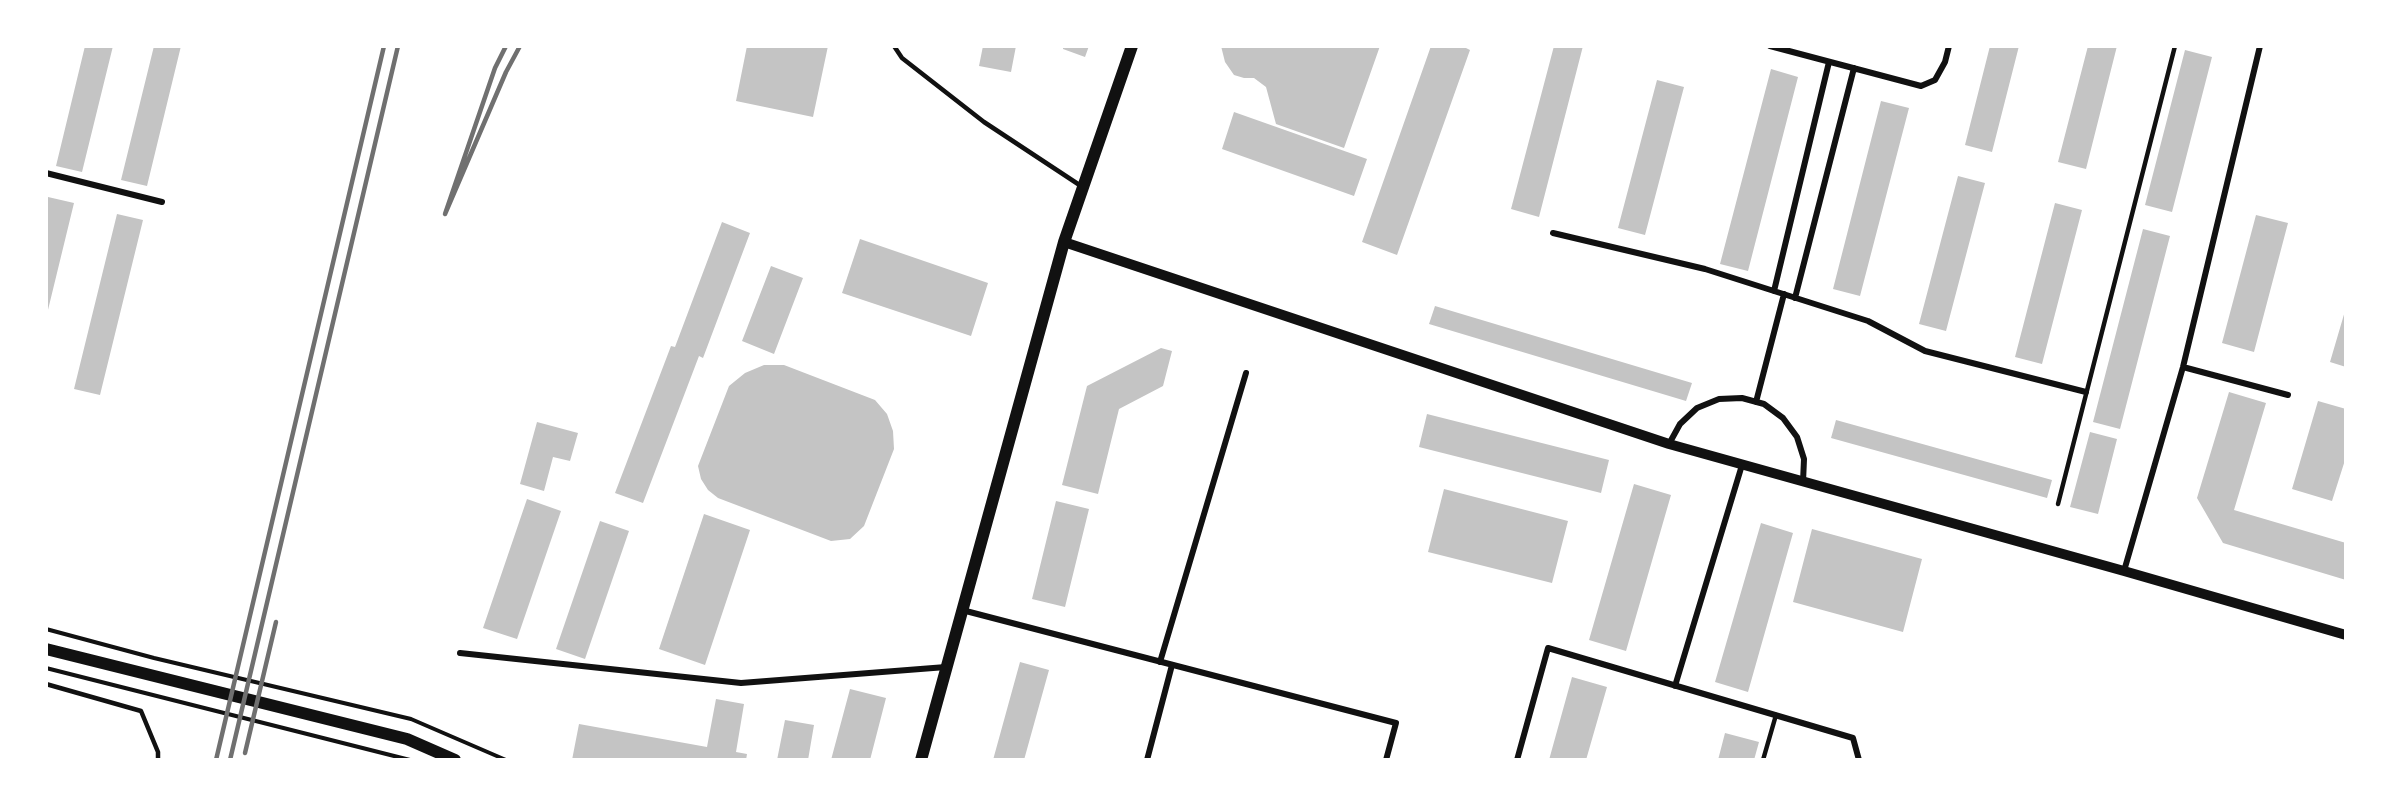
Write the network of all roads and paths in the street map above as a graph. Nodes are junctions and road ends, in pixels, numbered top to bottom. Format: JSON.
{"nodes":[{"id":1,"x":894,"y":46,"type":"edge"},
{"id":2,"x":1132,"y":46,"type":"edge"},
{"id":3,"x":1770,"y":46,"type":"edge"},
{"id":4,"x":1949,"y":46,"type":"edge"},
{"id":5,"x":2175,"y":46,"type":"edge"},
{"id":6,"x":2260,"y":46,"type":"edge"},
{"id":7,"x":1829,"y":62,"type":"junction"},
{"id":8,"x":1854,"y":68,"type":"junction"},
{"id":9,"x":46,"y":173,"type":"edge"},
{"id":10,"x":1083,"y":188,"type":"junction"},
{"id":11,"x":162,"y":202,"type":"dead end"},
{"id":12,"x":1553,"y":234,"type":"dead end"},
{"id":13,"x":1064,"y":242,"type":"junction"},
{"id":14,"x":1773,"y":291,"type":"junction"},
{"id":15,"x":1784,"y":294,"type":"junction"},
{"id":16,"x":1794,"y":298,"type":"junction"},
{"id":17,"x":2183,"y":368,"type":"junction"},
{"id":18,"x":1246,"y":373,"type":"dead end"},
{"id":19,"x":2086,"y":392,"type":"junction"},
{"id":20,"x":2288,"y":394,"type":"dead end"},
{"id":21,"x":1756,"y":402,"type":"junction"},
{"id":22,"x":1669,"y":444,"type":"junction"},
{"id":23,"x":1742,"y":465,"type":"junction"},
{"id":24,"x":1803,"y":482,"type":"junction"},
{"id":25,"x":2058,"y":504,"type":"dead end"},
{"id":26,"x":2124,"y":571,"type":"junction"},
{"id":27,"x":961,"y":610,"type":"junction"},
{"id":28,"x":2346,"y":635,"type":"edge"},
{"id":29,"x":46,"y":649,"type":"edge"},
{"id":30,"x":460,"y":653,"type":"dead end"},
{"id":31,"x":1160,"y":662,"type":"junction"},
{"id":32,"x":1172,"y":665,"type":"junction"},
{"id":33,"x":946,"y":667,"type":"junction"},
{"id":34,"x":46,"y":668,"type":"edge"},
{"id":35,"x":46,"y":684,"type":"edge"},
{"id":36,"x":1675,"y":686,"type":"junction"},
{"id":37,"x":1776,"y":716,"type":"junction"},
{"id":38,"x":158,"y":759,"type":"edge"},
{"id":39,"x":410,"y":759,"type":"edge"},
{"id":40,"x":455,"y":759,"type":"edge"},
{"id":41,"x":921,"y":759,"type":"edge"},
{"id":42,"x":1147,"y":759,"type":"edge"},
{"id":43,"x":1386,"y":759,"type":"edge"},
{"id":44,"x":1517,"y":759,"type":"edge"},
{"id":45,"x":1763,"y":759,"type":"edge"},
{"id":46,"x":1859,"y":759,"type":"edge"}],
"edges":[{"from":1,"to":10,"type":"lane"},
{"from":2,"to":10,"type":"main road"},
{"from":3,"to":7,"type":"street"},
{"from":4,"to":8,"type":"street"},
{"from":5,"to":19,"type":"lane"},
{"from":6,"to":17,"type":"street"},
{"from":7,"to":8,"type":"street"},
{"from":7,"to":14,"type":"street"},
{"from":8,"to":16,"type":"street"},
{"from":9,"to":11,"type":"street"},
{"from":10,"to":13,"type":"main road"},
{"from":12,"to":14,"type":"street"},
{"from":13,"to":22,"type":"street"},
{"from":13,"to":27,"type":"main road"},
{"from":14,"to":15,"type":"street"},
{"from":15,"to":16,"type":"street"},
{"from":15,"to":21,"type":"street"},
{"from":16,"to":19,"type":"street"},
{"from":17,"to":20,"type":"street"},
{"from":17,"to":26,"type":"street"},
{"from":18,"to":31,"type":"street"},
{"from":19,"to":25,"type":"lane"},
{"from":21,"to":22,"type":"street"},
{"from":21,"to":24,"type":"street"},
{"from":22,"to":23,"type":"street"},
{"from":23,"to":24,"type":"street"},
{"from":23,"to":36,"type":"street"},
{"from":24,"to":26,"type":"street"},
{"from":26,"to":28,"type":"street"},
{"from":27,"to":31,"type":"street"},
{"from":27,"to":33,"type":"main road"},
{"from":29,"to":40,"type":"main road"},
{"from":30,"to":33,"type":"street"},
{"from":31,"to":32,"type":"street"},
{"from":32,"to":42,"type":"street"},
{"from":32,"to":43,"type":"street"},
{"from":33,"to":41,"type":"main road"},
{"from":34,"to":39,"type":"path"},
{"from":35,"to":38,"type":"lane"},
{"from":36,"to":37,"type":"street"},
{"from":36,"to":44,"type":"street"},
{"from":37,"to":45,"type":"lane"},
{"from":37,"to":46,"type":"street"}]}
